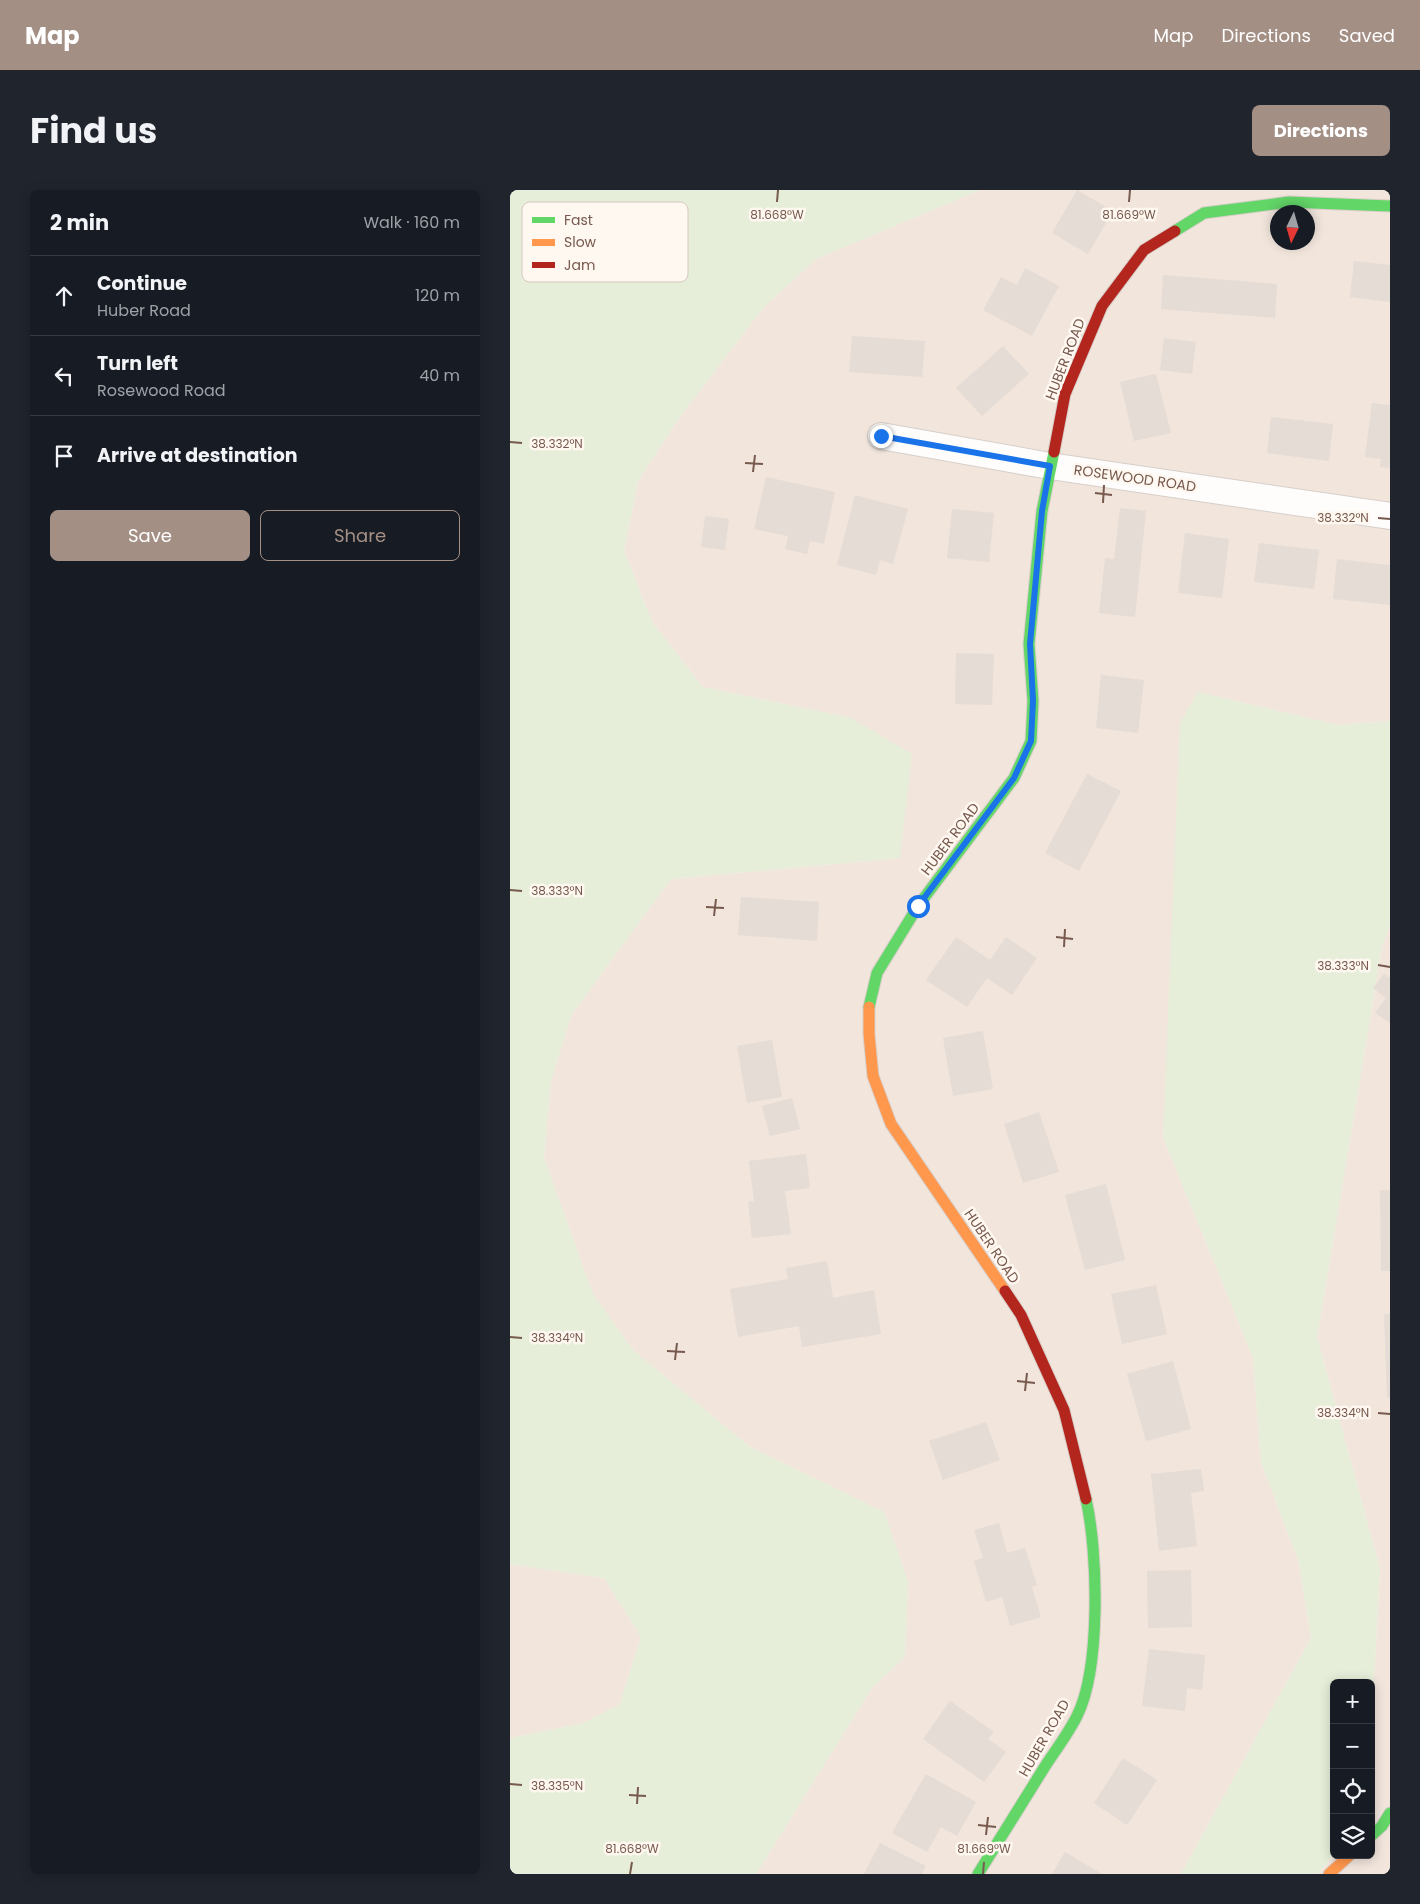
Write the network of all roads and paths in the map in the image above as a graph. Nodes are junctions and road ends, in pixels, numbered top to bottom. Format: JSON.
{"nodes":[{"id":1,"x":1390,"y":206,"type":"edge"},
{"id":2,"x":881,"y":436,"type":"dead end"},
{"id":3,"x":1050,"y":466,"type":"junction"},
{"id":4,"x":1390,"y":516,"type":"edge"},
{"id":5,"x":1390,"y":1813,"type":"edge"},
{"id":6,"x":1375,"y":1832,"type":"edge"},
{"id":7,"x":1346,"y":1859,"type":"edge"},
{"id":8,"x":978,"y":1874,"type":"edge"},
{"id":9,"x":1329,"y":1874,"type":"edge"}],
"edges":[{"from":1,"to":3,"type":"street","name":"HUBER ROAD"},
{"from":2,"to":3,"type":"street","name":"ROSEWOOD ROAD"},
{"from":3,"to":4,"type":"street","name":"ROSEWOOD ROAD"},
{"from":3,"to":8,"type":"street","name":"HUBER ROAD"},
{"from":5,"to":6,"type":"street"},
{"from":7,"to":9,"type":"street"}]}
